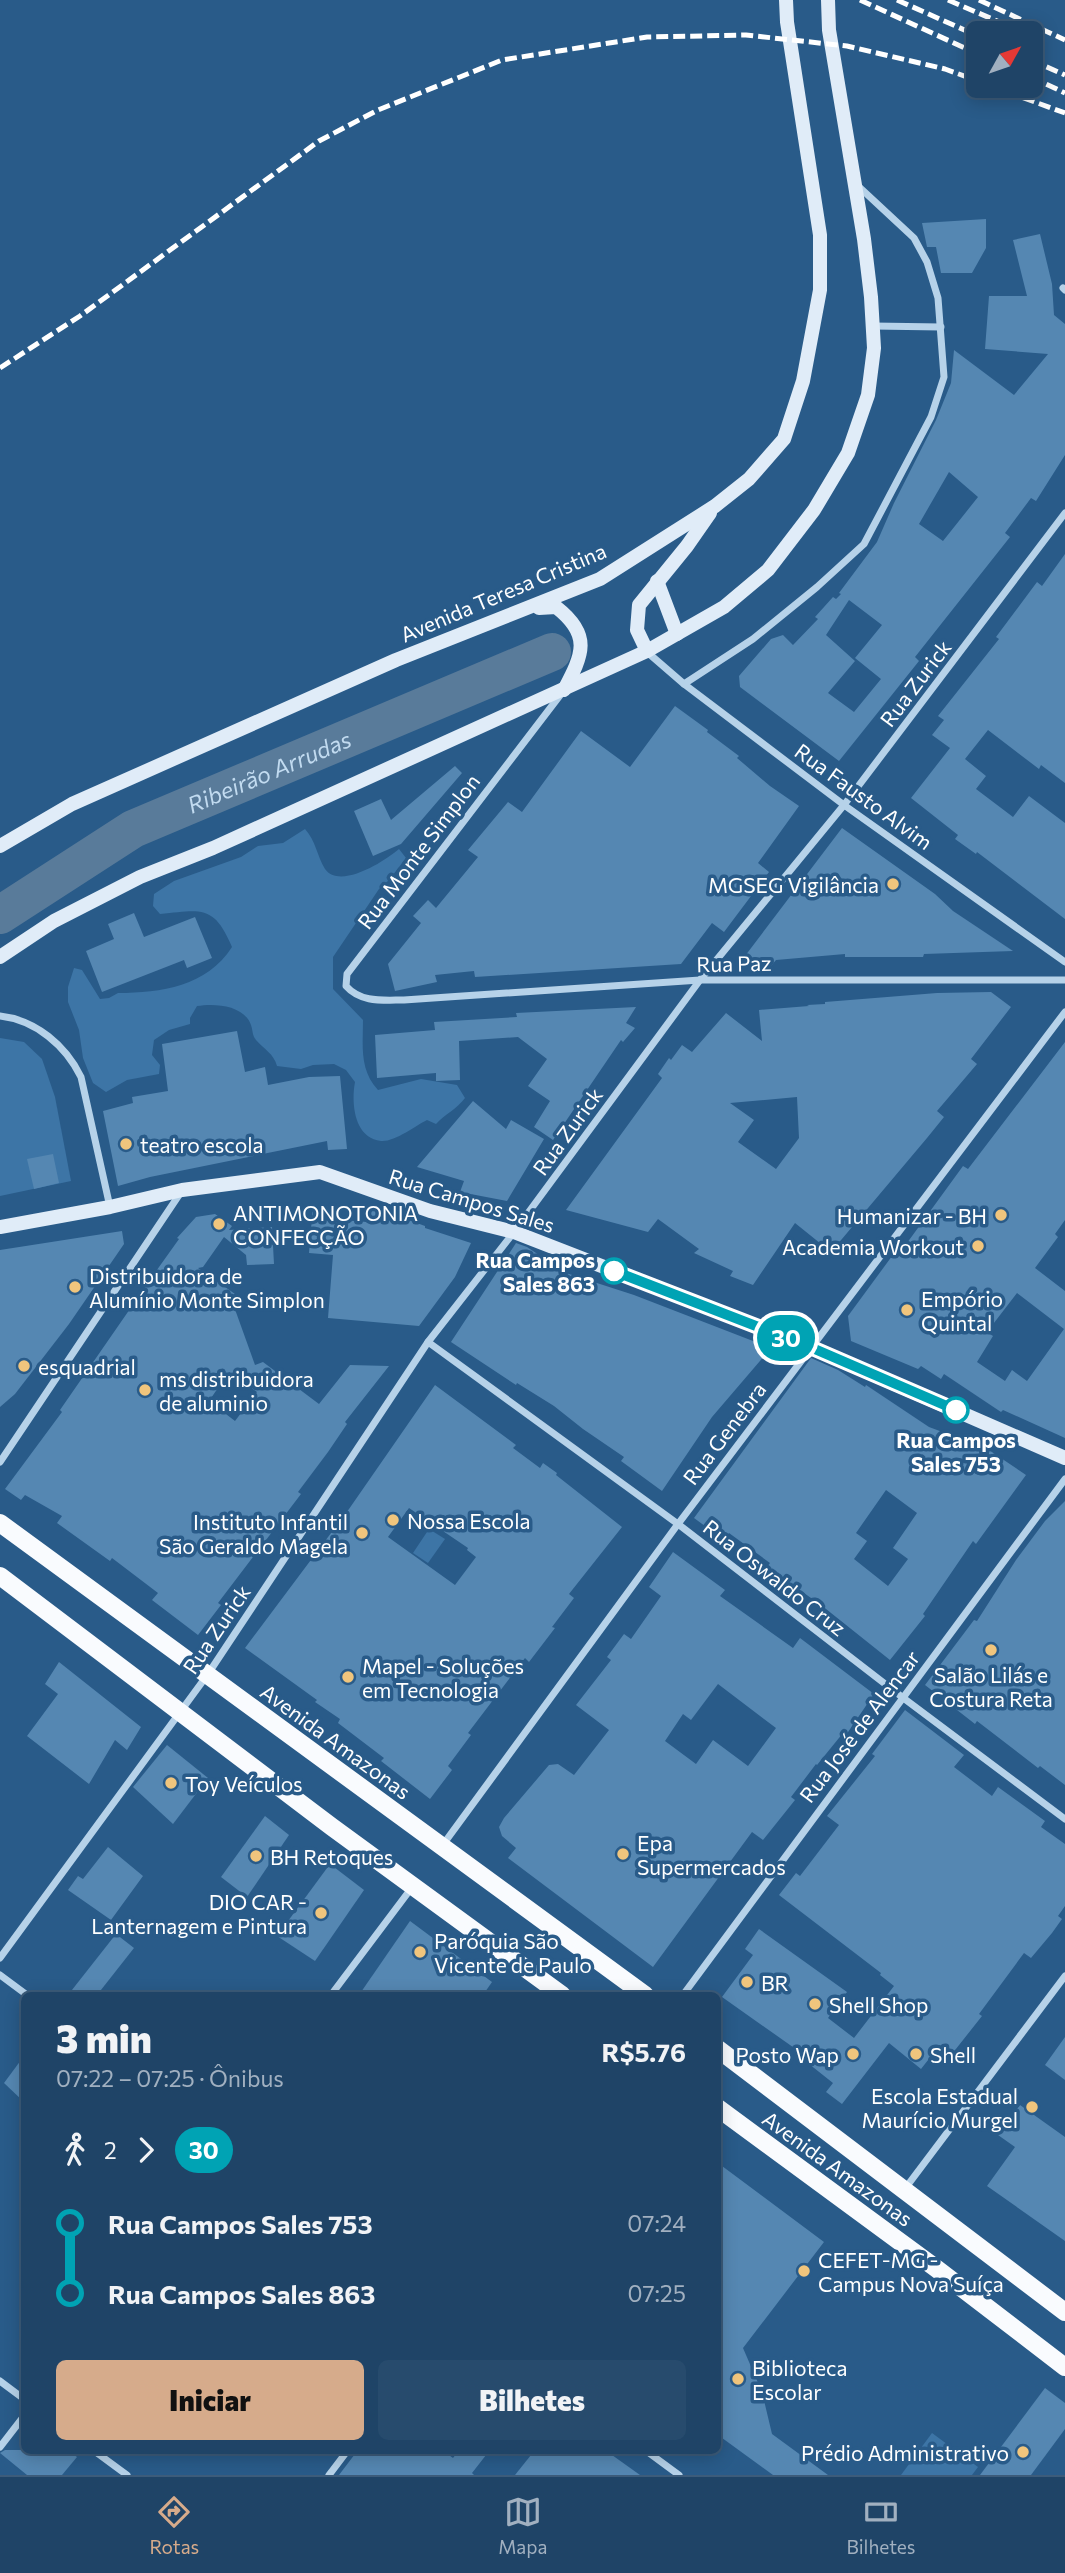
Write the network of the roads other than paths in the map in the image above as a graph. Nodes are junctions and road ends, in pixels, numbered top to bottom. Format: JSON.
{"nodes":[{"id":1,"x":786,"y":0,"type":"edge"},
{"id":2,"x":828,"y":0,"type":"edge"},
{"id":3,"x":854,"y":183,"type":"junction"},
{"id":4,"x":873,"y":326,"type":"junction"},
{"id":5,"x":940,"y":327,"type":"junction"},
{"id":6,"x":715,"y":506,"type":"junction"},
{"id":7,"x":1065,"y":513,"type":"edge"},
{"id":8,"x":657,"y":581,"type":"junction"},
{"id":9,"x":525,"y":609,"type":"junction"},
{"id":10,"x":677,"y":634,"type":"junction"},
{"id":11,"x":647,"y":651,"type":"junction"},
{"id":12,"x":684,"y":684,"type":"junction"},
{"id":13,"x":564,"y":690,"type":"junction"},
{"id":14,"x":844,"y":805,"type":"junction"},
{"id":15,"x":0,"y":846,"type":"edge"},
{"id":16,"x":0,"y":957,"type":"edge"},
{"id":17,"x":1065,"y":962,"type":"edge"},
{"id":18,"x":701,"y":980,"type":"junction"},
{"id":19,"x":1065,"y":980,"type":"edge"},
{"id":20,"x":404,"y":1000,"type":"joint"},
{"id":21,"x":1065,"y":1012,"type":"edge"},
{"id":22,"x":0,"y":1016,"type":"edge"},
{"id":23,"x":182,"y":1190,"type":"junction"},
{"id":24,"x":110,"y":1207,"type":"junction"},
{"id":25,"x":0,"y":1227,"type":"edge"},
{"id":26,"x":514,"y":1232,"type":"junction"},
{"id":27,"x":428,"y":1342,"type":"junction"},
{"id":28,"x":810,"y":1347,"type":"junction"},
{"id":29,"x":1065,"y":1458,"type":"edge"},
{"id":30,"x":0,"y":1462,"type":"edge"},
{"id":31,"x":1065,"y":1479,"type":"edge"},
{"id":32,"x":0,"y":1523,"type":"edge"},
{"id":33,"x":678,"y":1524,"type":"junction"},
{"id":34,"x":0,"y":1576,"type":"edge"},
{"id":35,"x":208,"y":1674,"type":"junction"},
{"id":36,"x":902,"y":1697,"type":"junction"},
{"id":37,"x":179,"y":1712,"type":"junction"},
{"id":38,"x":1065,"y":1819,"type":"edge"},
{"id":39,"x":442,"y":1846,"type":"junction"},
{"id":40,"x":413,"y":1886,"type":"junction"},
{"id":41,"x":0,"y":1958,"type":"edge"},
{"id":42,"x":0,"y":1975,"type":"edge"},
{"id":43,"x":1065,"y":1976,"type":"edge"},
{"id":44,"x":23,"y":1992,"type":"edge"},
{"id":45,"x":333,"y":1992,"type":"edge"},
{"id":46,"x":558,"y":1992,"type":"edge"},
{"id":47,"x":641,"y":1992,"type":"edge"},
{"id":48,"x":685,"y":1992,"type":"edge"},
{"id":49,"x":721,"y":2051,"type":"edge"},
{"id":50,"x":721,"y":2110,"type":"edge"},
{"id":51,"x":904,"y":2190,"type":"junction"},
{"id":52,"x":1065,"y":2312,"type":"edge"},
{"id":53,"x":1065,"y":2367,"type":"edge"},
{"id":54,"x":0,"y":2381,"type":"edge"},
{"id":55,"x":21,"y":2397,"type":"edge"},
{"id":56,"x":21,"y":2420,"type":"edge"},
{"id":57,"x":0,"y":2446,"type":"edge"},
{"id":58,"x":98,"y":2454,"type":"edge"},
{"id":59,"x":345,"y":2454,"type":"edge"},
{"id":60,"x":650,"y":2454,"type":"edge"},
{"id":61,"x":127,"y":2475,"type":"edge"},
{"id":62,"x":329,"y":2475,"type":"edge"},
{"id":63,"x":678,"y":2475,"type":"edge"}],
"edges":[{"from":1,"to":6,"type":"main road","name":"Avenida Teresa Cristina"},
{"from":2,"to":3,"type":"main road"},
{"from":3,"to":4,"type":"main road"},
{"from":3,"to":5,"type":"street"},
{"from":4,"to":5,"type":"street"},
{"from":4,"to":10,"type":"main road"},
{"from":5,"to":12,"type":"street"},
{"from":6,"to":8,"type":"main road"},
{"from":6,"to":9,"type":"main road","name":"Avenida Teresa Cristina"},
{"from":7,"to":14,"type":"street","name":"Rua Zurick"},
{"from":8,"to":10,"type":"main road"},
{"from":8,"to":11,"type":"main road"},
{"from":9,"to":13,"type":"main road"},
{"from":9,"to":15,"type":"main road","name":"Avenida Teresa Cristina"},
{"from":10,"to":11,"type":"main road"},
{"from":11,"to":12,"type":"street","name":"Rua Fausto Alvim"},
{"from":11,"to":13,"type":"main road"},
{"from":12,"to":14,"type":"street","name":"Rua Fausto Alvim"},
{"from":13,"to":16,"type":"main road"},
{"from":13,"to":20,"type":"street","name":"Rua Monte Simplon"},
{"from":14,"to":17,"type":"street","name":"Rua Fausto Alvim"},
{"from":14,"to":18,"type":"street","name":"Rua Zurick"},
{"from":18,"to":19,"type":"street","name":"Rua Paz"},
{"from":18,"to":20,"type":"street","name":"Rua Paz"},
{"from":18,"to":26,"type":"street","name":"Rua Zurick"},
{"from":21,"to":28,"type":"street","name":"Rua Genebra"},
{"from":22,"to":24,"type":"street"},
{"from":23,"to":24,"type":"main road","name":"Rua Campos Sales"},
{"from":23,"to":26,"type":"main road","name":"Rua Campos Sales"},
{"from":23,"to":30,"type":"street"},
{"from":24,"to":25,"type":"main road","name":"Rua Campos Sales"},
{"from":26,"to":27,"type":"street","name":"Rua Zurick"},
{"from":26,"to":28,"type":"main road","name":"Rua Campos Sales"},
{"from":27,"to":33,"type":"street","name":"Rua Oswaldo Cruz"},
{"from":27,"to":35,"type":"street","name":"Rua Zurick"},
{"from":28,"to":29,"type":"main road","name":"Rua Campos Sales"},
{"from":28,"to":33,"type":"street","name":"Rua Genebra"},
{"from":31,"to":36,"type":"street","name":"Rua José de Alencar"},
{"from":32,"to":35,"type":"main road","name":"Avenida Amazonas"},
{"from":33,"to":36,"type":"street","name":"Rua Oswaldo Cruz"},
{"from":33,"to":39,"type":"street","name":"Rua Genebra"},
{"from":34,"to":37,"type":"main road"},
{"from":35,"to":37,"type":"street","name":"Rua Zurick"},
{"from":35,"to":39,"type":"main road","name":"Avenida Amazonas"},
{"from":36,"to":38,"type":"street","name":"Rua Oswaldo Cruz"},
{"from":36,"to":48,"type":"street","name":"Rua José de Alencar"},
{"from":37,"to":40,"type":"main road"},
{"from":37,"to":41,"type":"street","name":"Rua Zurick"},
{"from":39,"to":47,"type":"main road","name":"Avenida Amazonas"},
{"from":40,"to":45,"type":"street"},
{"from":40,"to":46,"type":"main road"},
{"from":42,"to":44,"type":"street"},
{"from":43,"to":51,"type":"street"},
{"from":49,"to":51,"type":"main road","name":"Avenida Amazonas"},
{"from":50,"to":53,"type":"main road","name":"Avenida Amazonas"},
{"from":51,"to":52,"type":"main road","name":"Avenida Amazonas"},
{"from":54,"to":55,"type":"street"},
{"from":56,"to":57,"type":"street"},
{"from":58,"to":61,"type":"street"},
{"from":59,"to":62,"type":"street"},
{"from":60,"to":63,"type":"street"}]}
